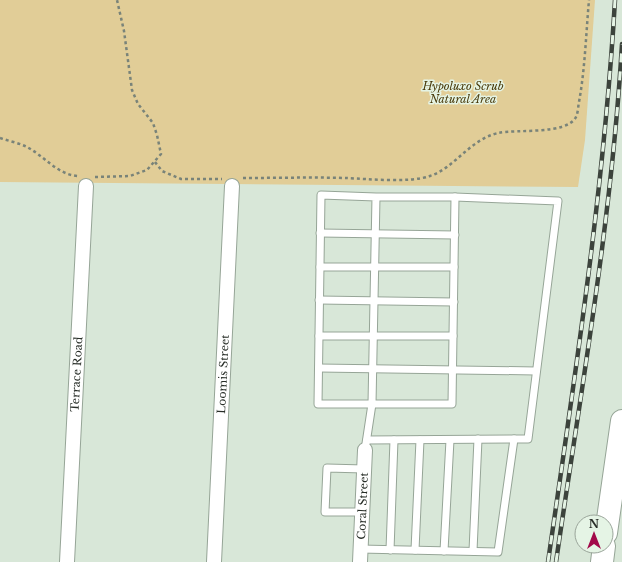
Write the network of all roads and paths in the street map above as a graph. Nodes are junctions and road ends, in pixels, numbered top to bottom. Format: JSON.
{"nodes":[{"id":1,"x":117,"y":0,"type":"edge"},
{"id":2,"x":589,"y":0,"type":"edge"},
{"id":3,"x":0,"y":138,"type":"edge"},
{"id":4,"x":155,"y":162,"type":"junction"},
{"id":5,"x":85,"y":180,"type":"junction"},
{"id":6,"x":232,"y":181,"type":"junction"},
{"id":7,"x":376,"y":197,"type":"junction"},
{"id":8,"x":456,"y":197,"type":"junction"},
{"id":9,"x":320,"y":233,"type":"junction"},
{"id":10,"x":375,"y":234,"type":"junction"},
{"id":11,"x":455,"y":235,"type":"junction"},
{"id":12,"x":320,"y":267,"type":"junction"},
{"id":13,"x":374,"y":267,"type":"junction"},
{"id":14,"x":454,"y":267,"type":"junction"},
{"id":15,"x":319,"y":300,"type":"junction"},
{"id":16,"x":374,"y":301,"type":"junction"},
{"id":17,"x":454,"y":302,"type":"junction"},
{"id":18,"x":319,"y":336,"type":"junction"},
{"id":19,"x":373,"y":336,"type":"junction"},
{"id":20,"x":453,"y":336,"type":"junction"},
{"id":21,"x":318,"y":368,"type":"junction"},
{"id":22,"x":373,"y":369,"type":"junction"},
{"id":23,"x":452,"y":370,"type":"junction"},
{"id":24,"x":536,"y":371,"type":"junction"},
{"id":25,"x":372,"y":404,"type":"junction"},
{"id":26,"x":622,"y":421,"type":"edge"},
{"id":27,"x":478,"y":439,"type":"junction"},
{"id":28,"x":514,"y":439,"type":"junction"},
{"id":29,"x":394,"y":440,"type":"junction"},
{"id":30,"x":420,"y":440,"type":"junction"},
{"id":31,"x":450,"y":440,"type":"junction"},
{"id":32,"x":366,"y":445,"type":"junction"},
{"id":33,"x":364,"y":469,"type":"junction"},
{"id":34,"x":618,"y":490,"type":"edge"},
{"id":35,"x":363,"y":512,"type":"junction"},
{"id":36,"x":611,"y":514,"type":"edge"},
{"id":37,"x":390,"y":550,"type":"junction"},
{"id":38,"x":415,"y":550,"type":"junction"},
{"id":39,"x":444,"y":551,"type":"junction"},
{"id":40,"x":473,"y":551,"type":"junction"},
{"id":41,"x":360,"y":556,"type":"edge"},
{"id":42,"x":67,"y":562,"type":"edge"},
{"id":43,"x":214,"y":562,"type":"edge"}],
"edges":[{"from":1,"to":4,"type":"path"},
{"from":2,"to":6,"type":"path"},
{"from":3,"to":5,"type":"path"},
{"from":4,"to":5,"type":"path"},
{"from":4,"to":6,"type":"path"},
{"from":5,"to":42,"type":"street","name":"Terrace Road"},
{"from":6,"to":43,"type":"street","name":"Loomis Street"},
{"from":7,"to":8,"type":"lane"},
{"from":7,"to":9,"type":"lane"},
{"from":7,"to":10,"type":"lane"},
{"from":8,"to":11,"type":"lane"},
{"from":8,"to":24,"type":"lane"},
{"from":9,"to":10,"type":"lane"},
{"from":9,"to":12,"type":"lane"},
{"from":10,"to":11,"type":"lane"},
{"from":10,"to":13,"type":"lane"},
{"from":11,"to":14,"type":"lane"},
{"from":12,"to":13,"type":"lane"},
{"from":12,"to":15,"type":"lane"},
{"from":13,"to":14,"type":"lane"},
{"from":13,"to":16,"type":"lane"},
{"from":14,"to":17,"type":"lane"},
{"from":15,"to":16,"type":"lane"},
{"from":15,"to":18,"type":"lane"},
{"from":16,"to":17,"type":"lane"},
{"from":16,"to":19,"type":"lane"},
{"from":17,"to":20,"type":"lane"},
{"from":18,"to":19,"type":"lane"},
{"from":18,"to":21,"type":"lane"},
{"from":19,"to":20,"type":"lane"},
{"from":19,"to":22,"type":"lane"},
{"from":20,"to":23,"type":"lane"},
{"from":21,"to":22,"type":"lane"},
{"from":21,"to":25,"type":"lane"},
{"from":22,"to":23,"type":"lane"},
{"from":22,"to":25,"type":"lane"},
{"from":23,"to":24,"type":"lane"},
{"from":23,"to":25,"type":"lane"},
{"from":24,"to":28,"type":"lane"},
{"from":25,"to":32,"type":"lane"},
{"from":26,"to":34,"type":"main road"},
{"from":27,"to":28,"type":"lane"},
{"from":27,"to":31,"type":"lane"},
{"from":27,"to":40,"type":"lane"},
{"from":28,"to":40,"type":"lane"},
{"from":29,"to":30,"type":"lane"},
{"from":29,"to":32,"type":"lane"},
{"from":29,"to":37,"type":"lane"},
{"from":30,"to":31,"type":"lane"},
{"from":30,"to":38,"type":"lane"},
{"from":31,"to":39,"type":"lane"},
{"from":32,"to":33,"type":"street","name":"Coral Street"},
{"from":33,"to":35,"type":"street","name":"Coral Street"},
{"from":33,"to":35,"type":"lane"},
{"from":34,"to":36,"type":"main road"},
{"from":35,"to":41,"type":"street","name":"Coral Street"},
{"from":37,"to":38,"type":"lane"},
{"from":37,"to":41,"type":"lane"},
{"from":38,"to":39,"type":"lane"},
{"from":39,"to":40,"type":"lane"}]}
